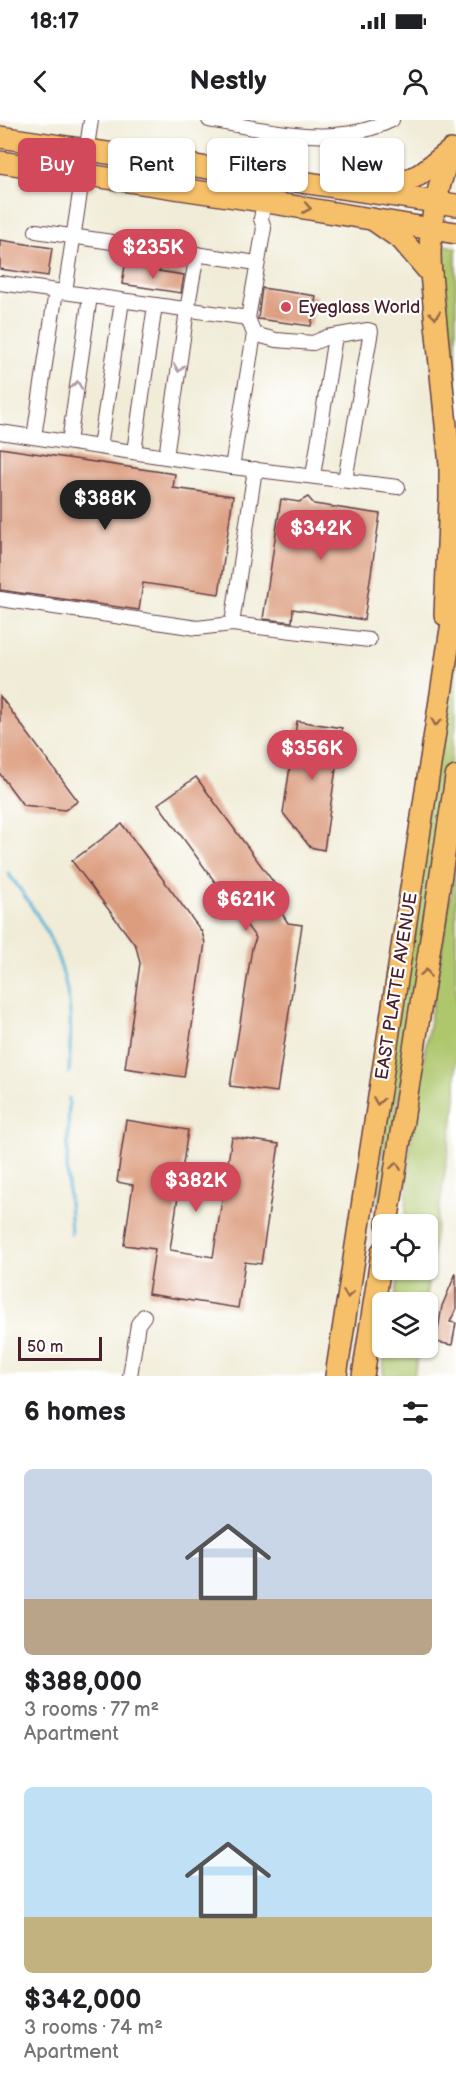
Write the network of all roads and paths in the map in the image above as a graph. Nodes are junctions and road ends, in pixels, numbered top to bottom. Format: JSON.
{"nodes":[{"id":1,"x":91,"y":120,"type":"edge"},
{"id":2,"x":209,"y":120,"type":"edge"},
{"id":3,"x":392,"y":120,"type":"edge"},
{"id":4,"x":293,"y":127,"type":"edge"},
{"id":5,"x":0,"y":137,"type":"edge"},
{"id":6,"x":88,"y":138,"type":"edge"},
{"id":7,"x":18,"y":140,"type":"edge"},
{"id":8,"x":454,"y":144,"type":"edge"},
{"id":9,"x":96,"y":151,"type":"edge"},
{"id":10,"x":0,"y":162,"type":"edge"},
{"id":11,"x":18,"y":165,"type":"edge"},
{"id":12,"x":207,"y":167,"type":"edge"},
{"id":13,"x":96,"y":177,"type":"edge"},
{"id":14,"x":308,"y":182,"type":"edge"},
{"id":15,"x":79,"y":192,"type":"edge"},
{"id":16,"x":266,"y":192,"type":"edge"},
{"id":17,"x":377,"y":193,"type":"junction"},
{"id":18,"x":448,"y":203,"type":"edge"},
{"id":19,"x":263,"y":210,"type":"junction"},
{"id":20,"x":372,"y":219,"type":"junction"},
{"id":21,"x":36,"y":231,"type":"dead end"},
{"id":22,"x":445,"y":231,"type":"edge"},
{"id":23,"x":73,"y":237,"type":"junction"},
{"id":24,"x":197,"y":254,"type":"junction"},
{"id":25,"x":250,"y":262,"type":"junction"},
{"id":26,"x":431,"y":274,"type":"junction"},
{"id":27,"x":0,"y":283,"type":"edge"},
{"id":28,"x":60,"y":291,"type":"junction"},
{"id":29,"x":90,"y":296,"type":"junction"},
{"id":30,"x":122,"y":301,"type":"junction"},
{"id":31,"x":155,"y":305,"type":"junction"},
{"id":32,"x":187,"y":310,"type":"junction"},
{"id":33,"x":245,"y":318,"type":"junction"},
{"id":34,"x":254,"y":334,"type":"junction"},
{"id":35,"x":335,"y":336,"type":"junction"},
{"id":36,"x":0,"y":432,"type":"edge"},
{"id":37,"x":34,"y":437,"type":"junction"},
{"id":38,"x":69,"y":442,"type":"junction"},
{"id":39,"x":100,"y":447,"type":"junction"},
{"id":40,"x":134,"y":452,"type":"junction"},
{"id":41,"x":166,"y":457,"type":"junction"},
{"id":42,"x":232,"y":467,"type":"junction"},
{"id":43,"x":255,"y":469,"type":"junction"},
{"id":44,"x":313,"y":476,"type":"junction"},
{"id":45,"x":345,"y":480,"type":"junction"},
{"id":46,"x":398,"y":487,"type":"dead end"},
{"id":47,"x":456,"y":596,"type":"edge"},
{"id":48,"x":0,"y":599,"type":"edge"},
{"id":49,"x":232,"y":624,"type":"junction"},
{"id":50,"x":369,"y":640,"type":"dead end"},
{"id":51,"x":445,"y":664,"type":"junction"},
{"id":52,"x":456,"y":777,"type":"edge"},
{"id":53,"x":389,"y":1214,"type":"edge"},
{"id":54,"x":378,"y":1280,"type":"edge"},
{"id":55,"x":144,"y":1316,"type":"dead end"},
{"id":56,"x":130,"y":1376,"type":"edge"},
{"id":57,"x":336,"y":1376,"type":"edge"},
{"id":58,"x":363,"y":1376,"type":"edge"}],
"edges":[{"from":1,"to":6,"type":"street"},
{"from":2,"to":4,"type":"street"},
{"from":3,"to":4,"type":"street"},
{"from":5,"to":7,"type":"highway"},
{"from":8,"to":17,"type":"highway"},
{"from":8,"to":18,"type":"highway"},
{"from":9,"to":12,"type":"highway"},
{"from":10,"to":11,"type":"highway"},
{"from":13,"to":19,"type":"highway"},
{"from":14,"to":17,"type":"highway"},
{"from":15,"to":23,"type":"street"},
{"from":16,"to":19,"type":"street"},
{"from":17,"to":18,"type":"highway"},
{"from":18,"to":22,"type":"highway"},
{"from":19,"to":20,"type":"highway","one_way":true},
{"from":19,"to":25,"type":"street"},
{"from":19,"to":33,"type":"street"},
{"from":20,"to":22,"type":"highway"},
{"from":20,"to":26,"type":"highway"},
{"from":21,"to":23,"type":"street"},
{"from":22,"to":26,"type":"highway"},
{"from":23,"to":24,"type":"street"},
{"from":23,"to":28,"type":"street"},
{"from":24,"to":25,"type":"street"},
{"from":24,"to":32,"type":"street"},
{"from":25,"to":33,"type":"street"},
{"from":26,"to":51,"type":"highway","one_way":true},
{"from":27,"to":28,"type":"street"},
{"from":28,"to":29,"type":"street"},
{"from":28,"to":37,"type":"street"},
{"from":29,"to":30,"type":"street"},
{"from":38,"to":29,"type":"street","one_way":true},
{"from":30,"to":31,"type":"street"},
{"from":30,"to":39,"type":"street"},
{"from":31,"to":32,"type":"street"},
{"from":31,"to":40,"type":"street"},
{"from":32,"to":33,"type":"street"},
{"from":32,"to":41,"type":"street","one_way":true},
{"from":33,"to":34,"type":"street"},
{"from":34,"to":35,"type":"street"},
{"from":34,"to":42,"type":"street"},
{"from":35,"to":44,"type":"street"},
{"from":35,"to":45,"type":"street"},
{"from":36,"to":37,"type":"street"},
{"from":37,"to":38,"type":"street"},
{"from":38,"to":39,"type":"street"},
{"from":39,"to":40,"type":"street"},
{"from":40,"to":41,"type":"street"},
{"from":41,"to":42,"type":"street"},
{"from":42,"to":43,"type":"street"},
{"from":43,"to":44,"type":"street"},
{"from":43,"to":49,"type":"street"},
{"from":44,"to":45,"type":"street"},
{"from":45,"to":46,"type":"street"},
{"from":47,"to":51,"type":"highway","name":"EAST PLATTE AVENUE"},
{"from":48,"to":49,"type":"street"},
{"from":49,"to":50,"type":"street"},
{"from":51,"to":57,"type":"highway","name":"EAST PLATTE AVENUE","one_way":true},
{"from":53,"to":52,"type":"highway","name":"EAST PLATTE AVENUE","one_way":true},
{"from":54,"to":58,"type":"highway"},
{"from":55,"to":56,"type":"street"}]}
